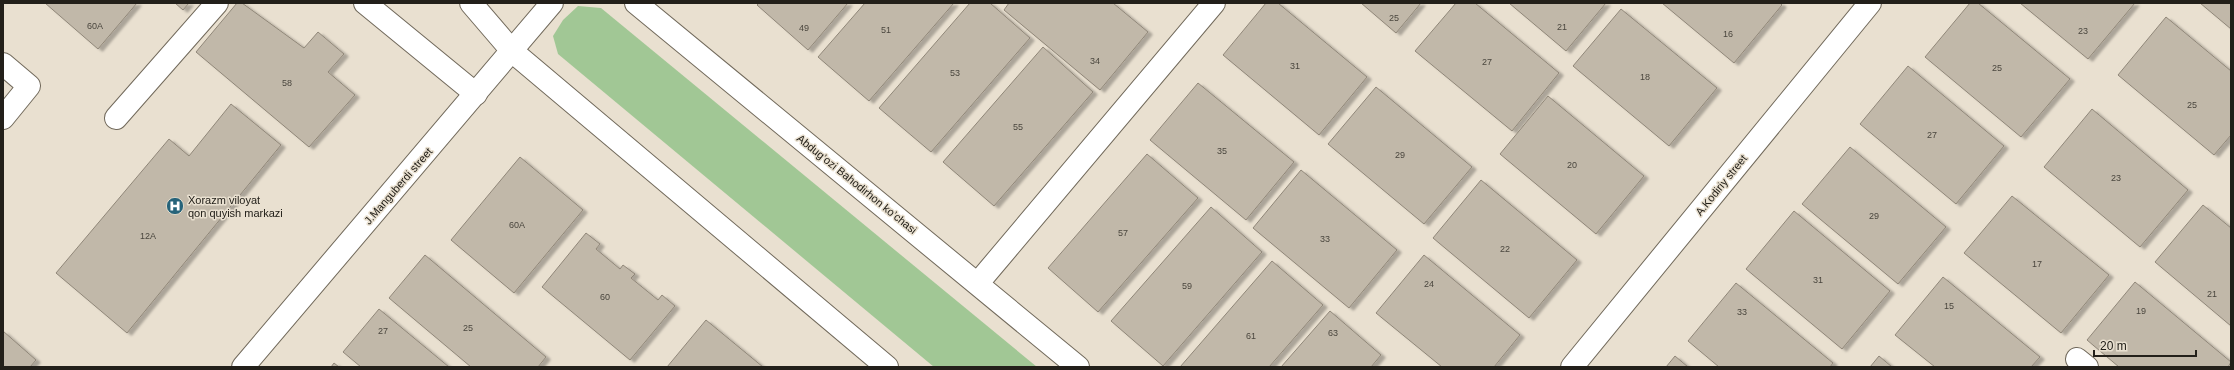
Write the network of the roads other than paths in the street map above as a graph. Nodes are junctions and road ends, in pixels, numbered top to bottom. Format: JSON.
{"nodes":[{"id":1,"x":217,"y":3,"type":"edge"},
{"id":2,"x":365,"y":3,"type":"edge"},
{"id":3,"x":471,"y":3,"type":"edge"},
{"id":4,"x":552,"y":3,"type":"edge"},
{"id":5,"x":636,"y":3,"type":"edge"},
{"id":6,"x":1214,"y":3,"type":"edge"},
{"id":7,"x":1870,"y":3,"type":"edge"},
{"id":8,"x":513,"y":52,"type":"junction"},
{"id":9,"x":3,"y":64,"type":"edge"},
{"id":10,"x":476,"y":94,"type":"junction"},
{"id":11,"x":3,"y":118,"type":"edge"},
{"id":12,"x":116,"y":118,"type":"dead end"},
{"id":13,"x":978,"y":283,"type":"junction"},
{"id":14,"x":243,"y":367,"type":"edge"},
{"id":15,"x":888,"y":367,"type":"edge"},
{"id":16,"x":1078,"y":367,"type":"edge"},
{"id":17,"x":1572,"y":367,"type":"edge"}],
"edges":[{"from":1,"to":12,"type":"street"},
{"from":2,"to":10,"type":"street"},
{"from":3,"to":8,"type":"street"},
{"from":4,"to":8,"type":"street","name":"J.Manguberdi street"},
{"from":5,"to":13,"type":"street","name":"Abdug’ozi Bahodirhon ko’chasi"},
{"from":6,"to":13,"type":"street"},
{"from":7,"to":17,"type":"street","name":"A.Kodiriy street"},
{"from":8,"to":10,"type":"street","name":"J.Manguberdi street"},
{"from":8,"to":15,"type":"street"},
{"from":9,"to":11,"type":"street"},
{"from":10,"to":14,"type":"street","name":"J.Manguberdi street"},
{"from":13,"to":16,"type":"street","name":"Abdug’ozi Bahodirhon ko’chasi"}]}
